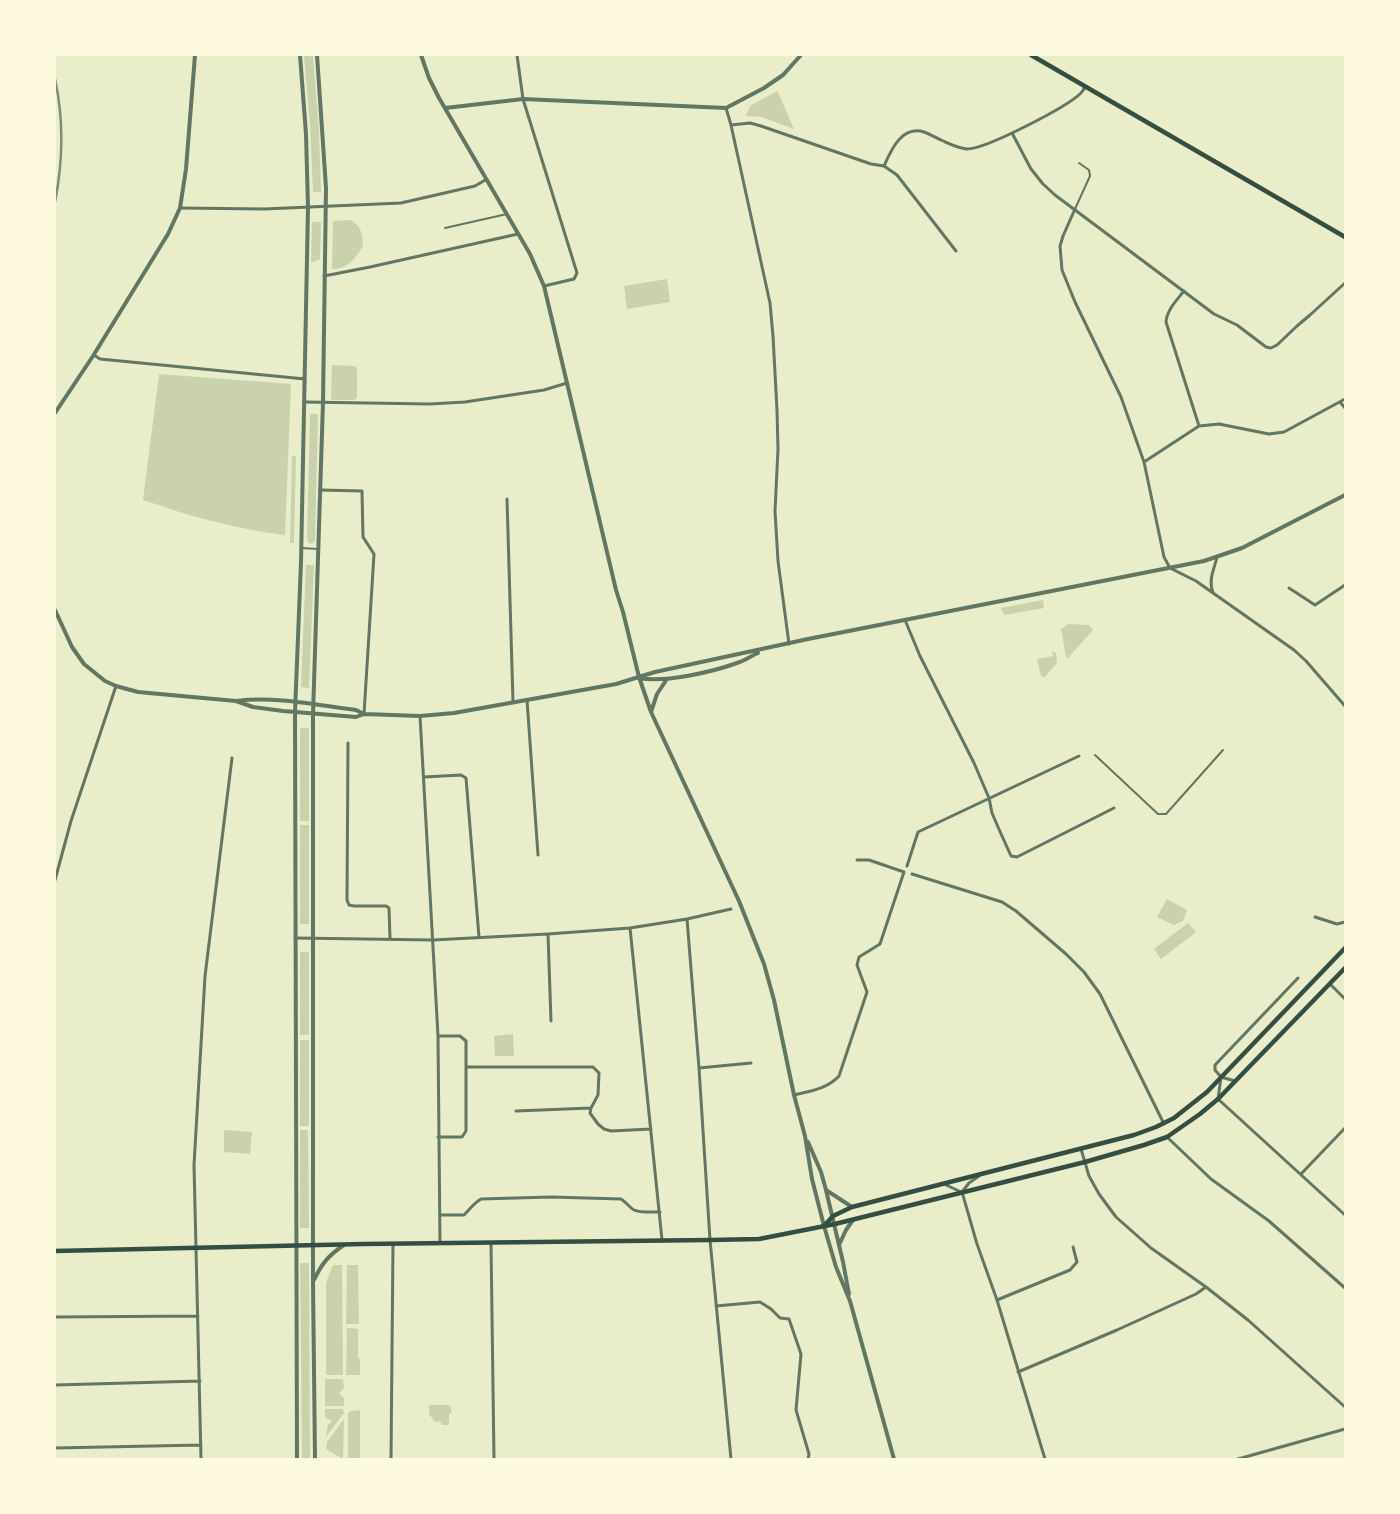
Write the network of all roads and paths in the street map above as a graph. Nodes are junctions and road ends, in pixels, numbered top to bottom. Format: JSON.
{"nodes":[{"id":1,"x":195,"y":55,"type":"edge"},
{"id":2,"x":300,"y":55,"type":"edge"},
{"id":3,"x":317,"y":55,"type":"edge"},
{"id":4,"x":421,"y":55,"type":"edge"},
{"id":5,"x":517,"y":55,"type":"edge"},
{"id":6,"x":801,"y":55,"type":"edge"},
{"id":7,"x":1031,"y":55,"type":"edge"},
{"id":8,"x":1085,"y":87,"type":"junction"},
{"id":9,"x":523,"y":99,"type":"junction"},
{"id":10,"x":445,"y":108,"type":"junction"},
{"id":11,"x":726,"y":108,"type":"junction"},
{"id":12,"x":731,"y":124,"type":"junction"},
{"id":13,"x":1012,"y":133,"type":"junction"},
{"id":14,"x":1079,"y":163,"type":"dead end"},
{"id":15,"x":884,"y":166,"type":"junction"},
{"id":16,"x":487,"y":179,"type":"junction"},
{"id":17,"x":308,"y":207,"type":"junction"},
{"id":18,"x":326,"y":207,"type":"junction"},
{"id":19,"x":180,"y":208,"type":"junction"},
{"id":20,"x":1075,"y":209,"type":"junction"},
{"id":21,"x":507,"y":214,"type":"junction"},
{"id":22,"x":446,"y":228,"type":"dead end"},
{"id":23,"x":518,"y":234,"type":"junction"},
{"id":24,"x":1345,"y":237,"type":"edge"},
{"id":25,"x":956,"y":251,"type":"dead end"},
{"id":26,"x":324,"y":276,"type":"junction"},
{"id":27,"x":1345,"y":283,"type":"edge"},
{"id":28,"x":544,"y":286,"type":"junction"},
{"id":29,"x":1184,"y":291,"type":"junction"},
{"id":30,"x":94,"y":355,"type":"junction"},
{"id":31,"x":305,"y":379,"type":"junction"},
{"id":32,"x":567,"y":383,"type":"junction"},
{"id":33,"x":1345,"y":399,"type":"edge"},
{"id":34,"x":304,"y":402,"type":"junction"},
{"id":35,"x":322,"y":402,"type":"junction"},
{"id":36,"x":1340,"y":402,"type":"junction"},
{"id":37,"x":1345,"y":408,"type":"edge"},
{"id":38,"x":55,"y":413,"type":"edge"},
{"id":39,"x":1199,"y":426,"type":"junction"},
{"id":40,"x":1144,"y":462,"type":"junction"},
{"id":41,"x":320,"y":490,"type":"junction"},
{"id":42,"x":1345,"y":495,"type":"edge"},
{"id":43,"x":507,"y":499,"type":"dead end"},
{"id":44,"x":301,"y":548,"type":"junction"},
{"id":45,"x":318,"y":549,"type":"junction"},
{"id":46,"x":1217,"y":557,"type":"junction"},
{"id":47,"x":1170,"y":568,"type":"junction"},
{"id":48,"x":1345,"y":585,"type":"edge"},
{"id":49,"x":1289,"y":588,"type":"dead end"},
{"id":50,"x":1213,"y":593,"type":"junction"},
{"id":51,"x":55,"y":610,"type":"edge"},
{"id":52,"x":905,"y":620,"type":"junction"},
{"id":53,"x":789,"y":644,"type":"junction"},
{"id":54,"x":764,"y":649,"type":"junction"},
{"id":55,"x":639,"y":677,"type":"junction"},
{"id":56,"x":667,"y":679,"type":"junction"},
{"id":57,"x":116,"y":686,"type":"junction"},
{"id":58,"x":527,"y":700,"type":"junction"},
{"id":59,"x":236,"y":701,"type":"junction"},
{"id":60,"x":295,"y":702,"type":"junction"},
{"id":61,"x":513,"y":702,"type":"junction"},
{"id":62,"x":313,"y":705,"type":"junction"},
{"id":63,"x":1345,"y":706,"type":"edge"},
{"id":64,"x":295,"y":712,"type":"junction"},
{"id":65,"x":651,"y":712,"type":"junction"},
{"id":66,"x":313,"y":714,"type":"junction"},
{"id":67,"x":364,"y":714,"type":"junction"},
{"id":68,"x":420,"y":716,"type":"junction"},
{"id":69,"x":348,"y":743,"type":"dead end"},
{"id":70,"x":1223,"y":750,"type":"dead end"},
{"id":71,"x":1095,"y":755,"type":"dead end"},
{"id":72,"x":1079,"y":756,"type":"dead end"},
{"id":73,"x":232,"y":758,"type":"dead end"},
{"id":74,"x":424,"y":777,"type":"junction"},
{"id":75,"x":989,"y":798,"type":"junction"},
{"id":76,"x":1114,"y":808,"type":"dead end"},
{"id":77,"x":538,"y":855,"type":"dead end"},
{"id":78,"x":857,"y":860,"type":"dead end"},
{"id":79,"x":907,"y":866,"type":"dead end"},
{"id":80,"x":912,"y":874,"type":"dead end"},
{"id":81,"x":55,"y":880,"type":"edge"},
{"id":82,"x":731,"y":909,"type":"dead end"},
{"id":83,"x":1315,"y":917,"type":"dead end"},
{"id":84,"x":687,"y":919,"type":"junction"},
{"id":85,"x":1345,"y":922,"type":"edge"},
{"id":86,"x":630,"y":928,"type":"junction"},
{"id":87,"x":548,"y":934,"type":"junction"},
{"id":88,"x":478,"y":937,"type":"junction"},
{"id":89,"x":295,"y":938,"type":"junction"},
{"id":90,"x":313,"y":938,"type":"junction"},
{"id":91,"x":390,"y":938,"type":"junction"},
{"id":92,"x":433,"y":940,"type":"junction"},
{"id":93,"x":1345,"y":948,"type":"edge"},
{"id":94,"x":1345,"y":968,"type":"edge"},
{"id":95,"x":1298,"y":978,"type":"dead end"},
{"id":96,"x":1330,"y":984,"type":"junction"},
{"id":97,"x":1345,"y":999,"type":"edge"},
{"id":98,"x":551,"y":1022,"type":"dead end"},
{"id":99,"x":438,"y":1036,"type":"junction"},
{"id":100,"x":751,"y":1063,"type":"dead end"},
{"id":101,"x":466,"y":1067,"type":"junction"},
{"id":102,"x":699,"y":1068,"type":"junction"},
{"id":103,"x":1221,"y":1077,"type":"junction"},
{"id":104,"x":1236,"y":1081,"type":"junction"},
{"id":105,"x":794,"y":1095,"type":"junction"},
{"id":106,"x":1218,"y":1099,"type":"junction"},
{"id":107,"x":591,"y":1108,"type":"junction"},
{"id":108,"x":516,"y":1111,"type":"dead end"},
{"id":109,"x":1164,"y":1124,"type":"junction"},
{"id":110,"x":1345,"y":1128,"type":"edge"},
{"id":111,"x":651,"y":1129,"type":"junction"},
{"id":112,"x":805,"y":1136,"type":"junction"},
{"id":113,"x":1167,"y":1136,"type":"junction"},
{"id":114,"x":438,"y":1137,"type":"junction"},
{"id":115,"x":1081,"y":1149,"type":"junction"},
{"id":116,"x":1085,"y":1162,"type":"junction"},
{"id":117,"x":983,"y":1174,"type":"junction"},
{"id":118,"x":1301,"y":1174,"type":"junction"},
{"id":119,"x":943,"y":1183,"type":"junction"},
{"id":120,"x":826,"y":1190,"type":"junction"},
{"id":121,"x":962,"y":1192,"type":"junction"},
{"id":122,"x":852,"y":1207,"type":"junction"},
{"id":123,"x":660,"y":1212,"type":"junction"},
{"id":124,"x":440,"y":1215,"type":"junction"},
{"id":125,"x":1345,"y":1215,"type":"edge"},
{"id":126,"x":833,"y":1216,"type":"junction"},
{"id":127,"x":853,"y":1220,"type":"junction"},
{"id":128,"x":835,"y":1224,"type":"junction"},
{"id":129,"x":824,"y":1226,"type":"junction"},
{"id":130,"x":662,"y":1240,"type":"junction"},
{"id":131,"x":710,"y":1240,"type":"junction"},
{"id":132,"x":492,"y":1243,"type":"junction"},
{"id":133,"x":393,"y":1244,"type":"junction"},
{"id":134,"x":440,"y":1244,"type":"junction"},
{"id":135,"x":313,"y":1245,"type":"junction"},
{"id":136,"x":344,"y":1245,"type":"junction"},
{"id":137,"x":839,"y":1245,"type":"junction"},
{"id":138,"x":296,"y":1246,"type":"junction"},
{"id":139,"x":1073,"y":1247,"type":"dead end"},
{"id":140,"x":196,"y":1248,"type":"junction"},
{"id":141,"x":55,"y":1251,"type":"edge"},
{"id":142,"x":313,"y":1282,"type":"junction"},
{"id":143,"x":1206,"y":1287,"type":"junction"},
{"id":144,"x":1345,"y":1288,"type":"edge"},
{"id":145,"x":997,"y":1300,"type":"junction"},
{"id":146,"x":850,"y":1301,"type":"junction"},
{"id":147,"x":716,"y":1306,"type":"junction"},
{"id":148,"x":198,"y":1316,"type":"junction"},
{"id":149,"x":55,"y":1317,"type":"edge"},
{"id":150,"x":1018,"y":1372,"type":"junction"},
{"id":151,"x":200,"y":1381,"type":"junction"},
{"id":152,"x":55,"y":1385,"type":"edge"},
{"id":153,"x":1345,"y":1407,"type":"edge"},
{"id":154,"x":1345,"y":1429,"type":"edge"},
{"id":155,"x":200,"y":1445,"type":"junction"},
{"id":156,"x":55,"y":1448,"type":"edge"},
{"id":157,"x":201,"y":1459,"type":"edge"},
{"id":158,"x":297,"y":1459,"type":"edge"},
{"id":159,"x":315,"y":1459,"type":"edge"},
{"id":160,"x":391,"y":1459,"type":"edge"},
{"id":161,"x":494,"y":1459,"type":"edge"},
{"id":162,"x":731,"y":1459,"type":"edge"},
{"id":163,"x":808,"y":1459,"type":"edge"},
{"id":164,"x":894,"y":1459,"type":"edge"},
{"id":165,"x":1045,"y":1459,"type":"edge"},
{"id":166,"x":1238,"y":1459,"type":"edge"}],
"edges":[{"from":1,"to":19,"type":"street"},
{"from":2,"to":17,"type":"street"},
{"from":3,"to":18,"type":"street"},
{"from":4,"to":10,"type":"street"},
{"from":5,"to":9,"type":"street"},
{"from":6,"to":11,"type":"street"},
{"from":7,"to":8,"type":"main road"},
{"from":8,"to":13,"type":"street"},
{"from":8,"to":24,"type":"main road"},
{"from":9,"to":10,"type":"street"},
{"from":9,"to":11,"type":"street"},
{"from":9,"to":28,"type":"street"},
{"from":10,"to":16,"type":"street"},
{"from":11,"to":12,"type":"street"},
{"from":12,"to":15,"type":"street"},
{"from":12,"to":53,"type":"street"},
{"from":13,"to":15,"type":"street"},
{"from":13,"to":20,"type":"street"},
{"from":14,"to":20,"type":"lane"},
{"from":15,"to":25,"type":"street"},
{"from":16,"to":18,"type":"street"},
{"from":16,"to":21,"type":"street"},
{"from":17,"to":18,"type":"street"},
{"from":17,"to":19,"type":"street"},
{"from":17,"to":31,"type":"street"},
{"from":18,"to":26,"type":"street"},
{"from":19,"to":30,"type":"street"},
{"from":20,"to":29,"type":"street"},
{"from":20,"to":40,"type":"street"},
{"from":21,"to":22,"type":"lane"},
{"from":21,"to":23,"type":"street"},
{"from":23,"to":26,"type":"street"},
{"from":23,"to":28,"type":"street"},
{"from":26,"to":35,"type":"street"},
{"from":27,"to":29,"type":"street"},
{"from":28,"to":32,"type":"street"},
{"from":29,"to":39,"type":"street"},
{"from":30,"to":31,"type":"street"},
{"from":30,"to":38,"type":"street"},
{"from":31,"to":34,"type":"street"},
{"from":32,"to":35,"type":"street"},
{"from":32,"to":55,"type":"street"},
{"from":33,"to":36,"type":"street"},
{"from":34,"to":35,"type":"street"},
{"from":34,"to":44,"type":"street"},
{"from":35,"to":41,"type":"street"},
{"from":36,"to":37,"type":"street"},
{"from":36,"to":39,"type":"street"},
{"from":39,"to":40,"type":"street"},
{"from":40,"to":47,"type":"street"},
{"from":41,"to":45,"type":"street"},
{"from":41,"to":67,"type":"street"},
{"from":42,"to":46,"type":"street"},
{"from":43,"to":61,"type":"street"},
{"from":44,"to":45,"type":"lane"},
{"from":44,"to":60,"type":"street"},
{"from":45,"to":62,"type":"street"},
{"from":46,"to":47,"type":"street"},
{"from":46,"to":50,"type":"street"},
{"from":47,"to":50,"type":"street"},
{"from":47,"to":52,"type":"street"},
{"from":48,"to":49,"type":"street"},
{"from":50,"to":63,"type":"street"},
{"from":51,"to":57,"type":"street"},
{"from":52,"to":53,"type":"street"},
{"from":52,"to":75,"type":"street"},
{"from":53,"to":54,"type":"street"},
{"from":54,"to":55,"type":"street"},
{"from":54,"to":56,"type":"street"},
{"from":55,"to":56,"type":"street"},
{"from":55,"to":58,"type":"street"},
{"from":55,"to":65,"type":"street"},
{"from":56,"to":65,"type":"street"},
{"from":57,"to":59,"type":"street"},
{"from":57,"to":81,"type":"street"},
{"from":58,"to":61,"type":"street"},
{"from":58,"to":77,"type":"street"},
{"from":59,"to":60,"type":"street"},
{"from":59,"to":64,"type":"street"},
{"from":60,"to":62,"type":"street"},
{"from":60,"to":64,"type":"street"},
{"from":61,"to":68,"type":"street"},
{"from":62,"to":66,"type":"street"},
{"from":62,"to":67,"type":"street"},
{"from":64,"to":66,"type":"street"},
{"from":64,"to":89,"type":"street"},
{"from":65,"to":105,"type":"street"},
{"from":66,"to":67,"type":"street"},
{"from":66,"to":90,"type":"street"},
{"from":67,"to":68,"type":"street"},
{"from":68,"to":74,"type":"street"},
{"from":69,"to":91,"type":"street"},
{"from":70,"to":71,"type":"lane"},
{"from":72,"to":75,"type":"street"},
{"from":73,"to":140,"type":"street"},
{"from":74,"to":88,"type":"street"},
{"from":74,"to":92,"type":"street"},
{"from":75,"to":76,"type":"street"},
{"from":75,"to":79,"type":"street"},
{"from":78,"to":105,"type":"street"},
{"from":80,"to":109,"type":"street"},
{"from":82,"to":84,"type":"street"},
{"from":83,"to":85,"type":"street"},
{"from":84,"to":86,"type":"street"},
{"from":84,"to":102,"type":"street"},
{"from":86,"to":87,"type":"street"},
{"from":86,"to":111,"type":"street"},
{"from":87,"to":88,"type":"street"},
{"from":87,"to":98,"type":"street"},
{"from":88,"to":92,"type":"street"},
{"from":89,"to":90,"type":"street"},
{"from":89,"to":138,"type":"street"},
{"from":90,"to":91,"type":"street"},
{"from":90,"to":135,"type":"street"},
{"from":91,"to":92,"type":"street"},
{"from":92,"to":99,"type":"street"},
{"from":93,"to":103,"type":"main road"},
{"from":94,"to":96,"type":"main road"},
{"from":95,"to":103,"type":"street"},
{"from":96,"to":97,"type":"street"},
{"from":96,"to":104,"type":"main road"},
{"from":99,"to":101,"type":"street"},
{"from":99,"to":114,"type":"street"},
{"from":100,"to":102,"type":"street"},
{"from":101,"to":107,"type":"street"},
{"from":101,"to":114,"type":"street"},
{"from":102,"to":131,"type":"street"},
{"from":103,"to":104,"type":"street"},
{"from":103,"to":106,"type":"street"},
{"from":103,"to":109,"type":"main road"},
{"from":104,"to":106,"type":"main road"},
{"from":105,"to":112,"type":"street"},
{"from":106,"to":113,"type":"main road"},
{"from":106,"to":118,"type":"street"},
{"from":107,"to":108,"type":"street"},
{"from":107,"to":111,"type":"street"},
{"from":109,"to":115,"type":"main road"},
{"from":110,"to":118,"type":"street"},
{"from":111,"to":123,"type":"street"},
{"from":112,"to":120,"type":"street"},
{"from":112,"to":129,"type":"street"},
{"from":113,"to":116,"type":"main road"},
{"from":113,"to":144,"type":"street"},
{"from":114,"to":124,"type":"street"},
{"from":115,"to":116,"type":"street"},
{"from":115,"to":117,"type":"main road"},
{"from":116,"to":121,"type":"main road"},
{"from":116,"to":143,"type":"street"},
{"from":117,"to":119,"type":"main road"},
{"from":117,"to":121,"type":"street"},
{"from":118,"to":125,"type":"street"},
{"from":119,"to":121,"type":"street"},
{"from":119,"to":122,"type":"main road"},
{"from":120,"to":122,"type":"street"},
{"from":120,"to":126,"type":"street"},
{"from":121,"to":127,"type":"main road"},
{"from":121,"to":145,"type":"street"},
{"from":122,"to":126,"type":"main road"},
{"from":123,"to":124,"type":"street"},
{"from":123,"to":130,"type":"street"},
{"from":124,"to":134,"type":"street"},
{"from":126,"to":128,"type":"street"},
{"from":126,"to":129,"type":"main road"},
{"from":127,"to":128,"type":"main road"},
{"from":127,"to":137,"type":"street"},
{"from":128,"to":129,"type":"main road"},
{"from":128,"to":137,"type":"street"},
{"from":129,"to":131,"type":"main road"},
{"from":129,"to":146,"type":"street"},
{"from":130,"to":131,"type":"main road"},
{"from":130,"to":132,"type":"main road"},
{"from":131,"to":147,"type":"street"},
{"from":132,"to":134,"type":"main road"},
{"from":132,"to":161,"type":"street"},
{"from":133,"to":134,"type":"main road"},
{"from":133,"to":136,"type":"main road"},
{"from":133,"to":160,"type":"street"},
{"from":135,"to":136,"type":"main road"},
{"from":135,"to":138,"type":"main road"},
{"from":135,"to":142,"type":"street"},
{"from":136,"to":142,"type":"street"},
{"from":137,"to":146,"type":"street"},
{"from":138,"to":140,"type":"main road"},
{"from":138,"to":158,"type":"street"},
{"from":139,"to":145,"type":"street"},
{"from":140,"to":141,"type":"main road"},
{"from":140,"to":148,"type":"street"},
{"from":142,"to":159,"type":"street"},
{"from":143,"to":150,"type":"street"},
{"from":143,"to":153,"type":"street"},
{"from":145,"to":150,"type":"street"},
{"from":146,"to":164,"type":"street"},
{"from":147,"to":162,"type":"street"},
{"from":147,"to":163,"type":"street"},
{"from":148,"to":149,"type":"street"},
{"from":148,"to":151,"type":"street"},
{"from":150,"to":165,"type":"street"},
{"from":151,"to":152,"type":"street"},
{"from":151,"to":155,"type":"street"},
{"from":154,"to":166,"type":"street"},
{"from":155,"to":156,"type":"street"},
{"from":155,"to":157,"type":"street"}]}
